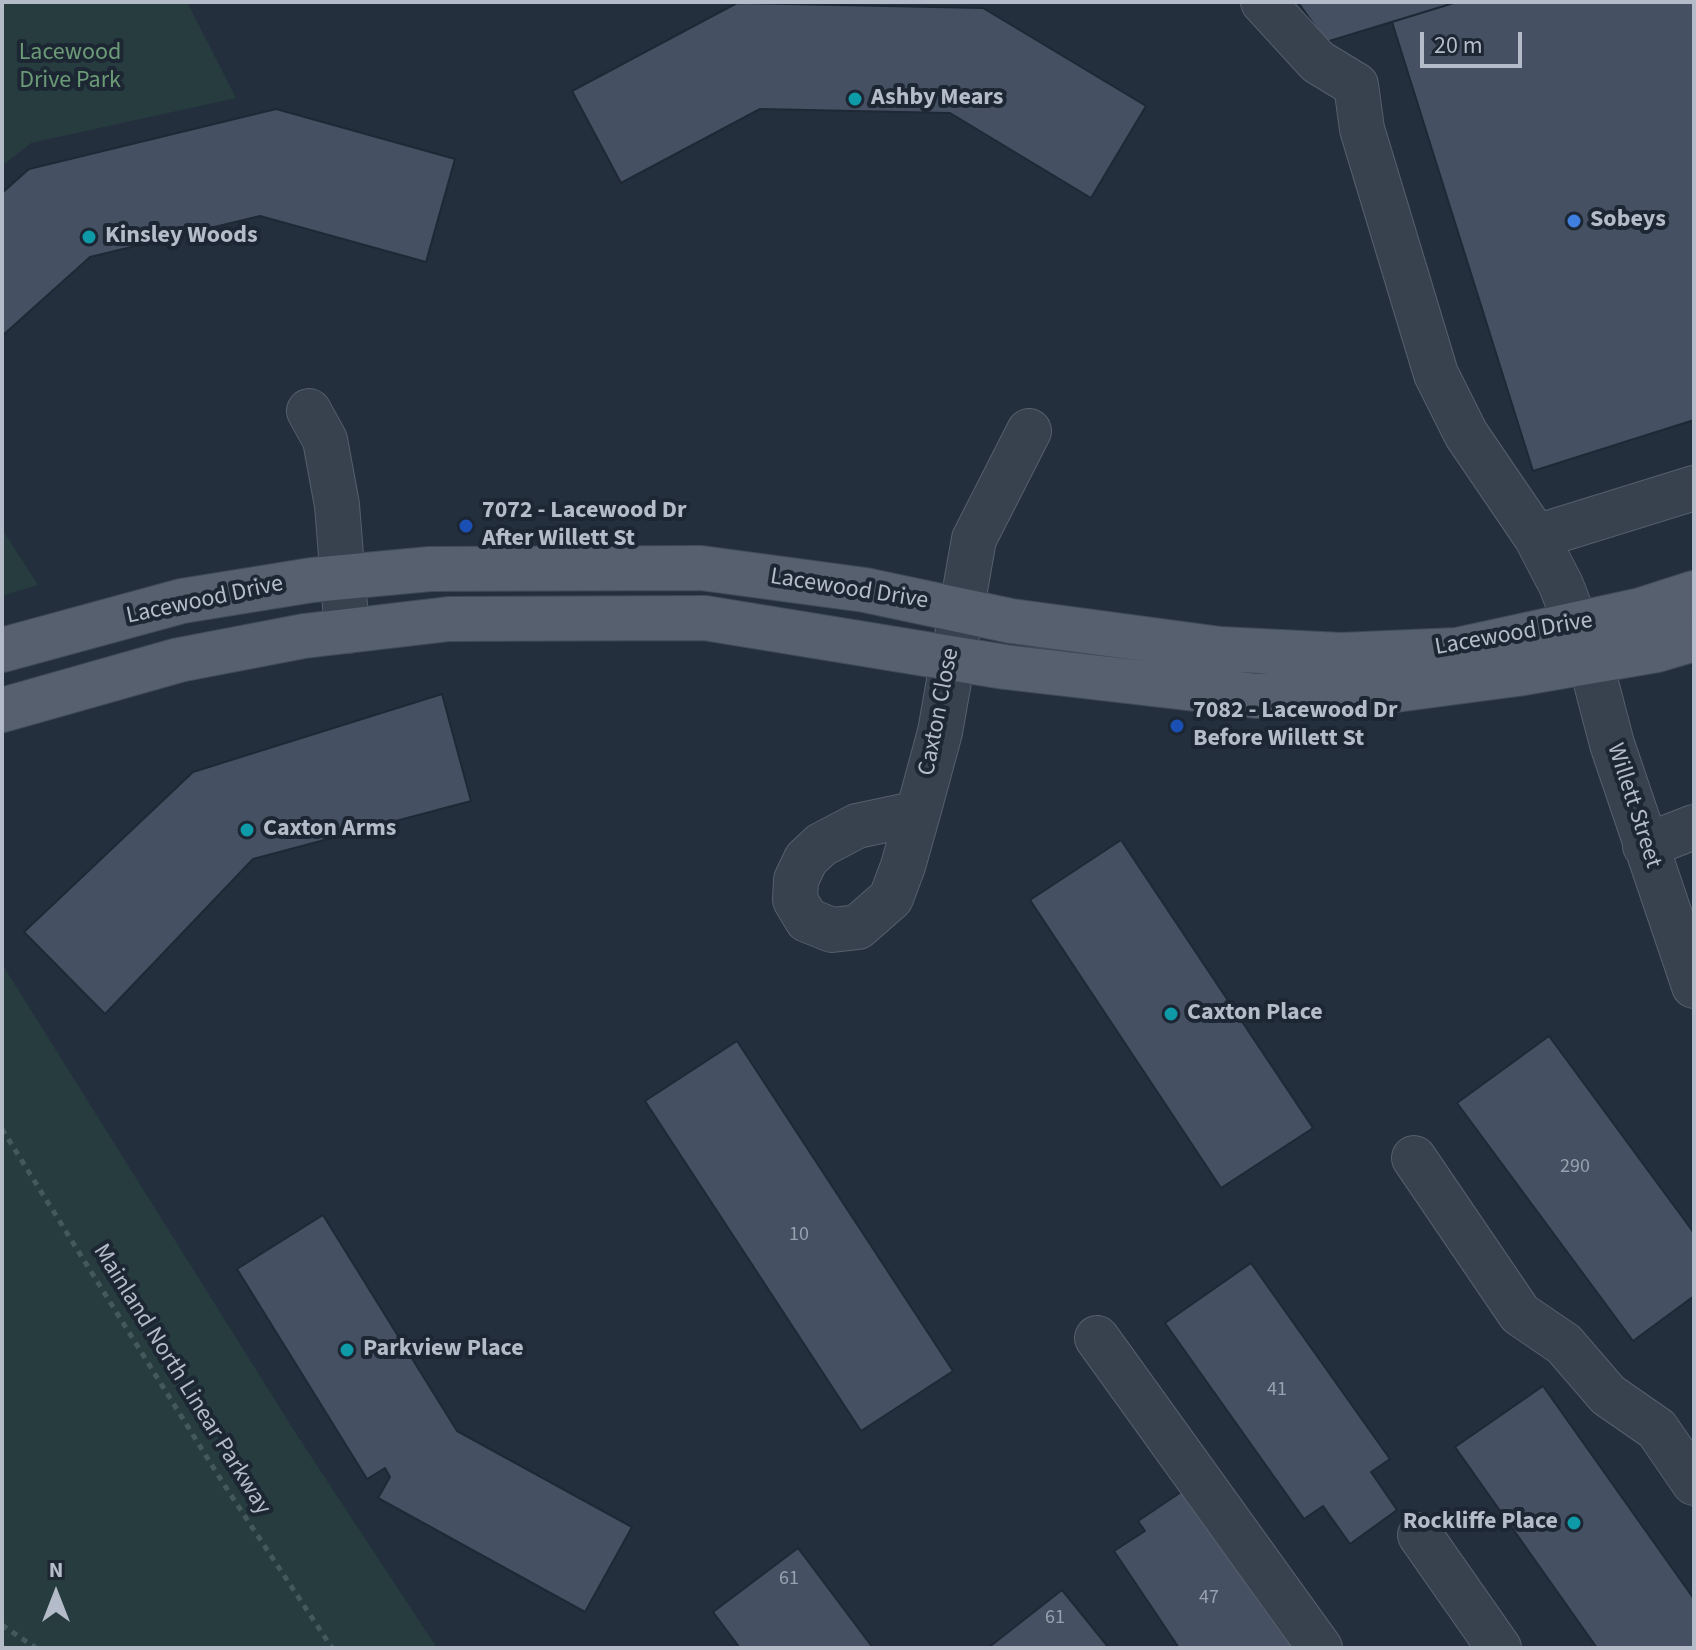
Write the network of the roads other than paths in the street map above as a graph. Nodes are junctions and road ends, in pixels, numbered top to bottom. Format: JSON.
{"nodes":[{"id":1,"x":1263,"y":2,"type":"edge"},
{"id":2,"x":309,"y":411,"type":"dead end"},
{"id":3,"x":1029,"y":431,"type":"dead end"},
{"id":4,"x":1694,"y":488,"type":"edge"},
{"id":5,"x":1536,"y":537,"type":"junction"},
{"id":6,"x":343,"y":577,"type":"junction"},
{"id":7,"x":1694,"y":593,"type":"edge"},
{"id":8,"x":959,"y":610,"type":"junction"},
{"id":9,"x":347,"y":631,"type":"junction"},
{"id":10,"x":1694,"y":639,"type":"edge"},
{"id":11,"x":1584,"y":642,"type":"junction"},
{"id":12,"x":2,"y":650,"type":"edge"},
{"id":13,"x":952,"y":659,"type":"junction"},
{"id":14,"x":2,"y":710,"type":"edge"},
{"id":15,"x":918,"y":813,"type":"dead end"},
{"id":16,"x":1694,"y":827,"type":"edge"},
{"id":17,"x":1645,"y":846,"type":"junction"},
{"id":18,"x":1694,"y":986,"type":"edge"},
{"id":19,"x":1414,"y":1158,"type":"dead end"},
{"id":20,"x":1097,"y":1338,"type":"dead end"},
{"id":21,"x":1694,"y":1483,"type":"edge"},
{"id":22,"x":1420,"y":1535,"type":"dead end"},
{"id":23,"x":1320,"y":1648,"type":"edge"},
{"id":24,"x":1499,"y":1648,"type":"edge"}],
"edges":[{"from":1,"to":5,"type":"street","name":"Willett Street"},
{"from":2,"to":6,"type":"street"},
{"from":3,"to":8,"type":"street","name":"Caxton Close"},
{"from":4,"to":5,"type":"street"},
{"from":5,"to":11,"type":"street","name":"Willett Street"},
{"from":6,"to":8,"type":"main road","name":"Lacewood Drive"},
{"from":6,"to":9,"type":"street"},
{"from":6,"to":12,"type":"main road","name":"Lacewood Drive"},
{"from":7,"to":11,"type":"main road","name":"Lacewood Drive"},
{"from":8,"to":11,"type":"main road","name":"Lacewood Drive"},
{"from":8,"to":13,"type":"street","name":"Caxton Close"},
{"from":9,"to":13,"type":"main road","name":"Lacewood Drive"},
{"from":9,"to":14,"type":"main road","name":"Lacewood Drive"},
{"from":10,"to":11,"type":"main road","name":"Lacewood Drive"},
{"from":11,"to":13,"type":"main road","name":"Lacewood Drive"},
{"from":11,"to":17,"type":"street","name":"Willett Street"},
{"from":13,"to":15,"type":"street","name":"Caxton Close"},
{"from":16,"to":17,"type":"street"},
{"from":17,"to":18,"type":"street","name":"Willett Street"},
{"from":19,"to":21,"type":"street"},
{"from":20,"to":23,"type":"street"},
{"from":22,"to":24,"type":"street"}]}
